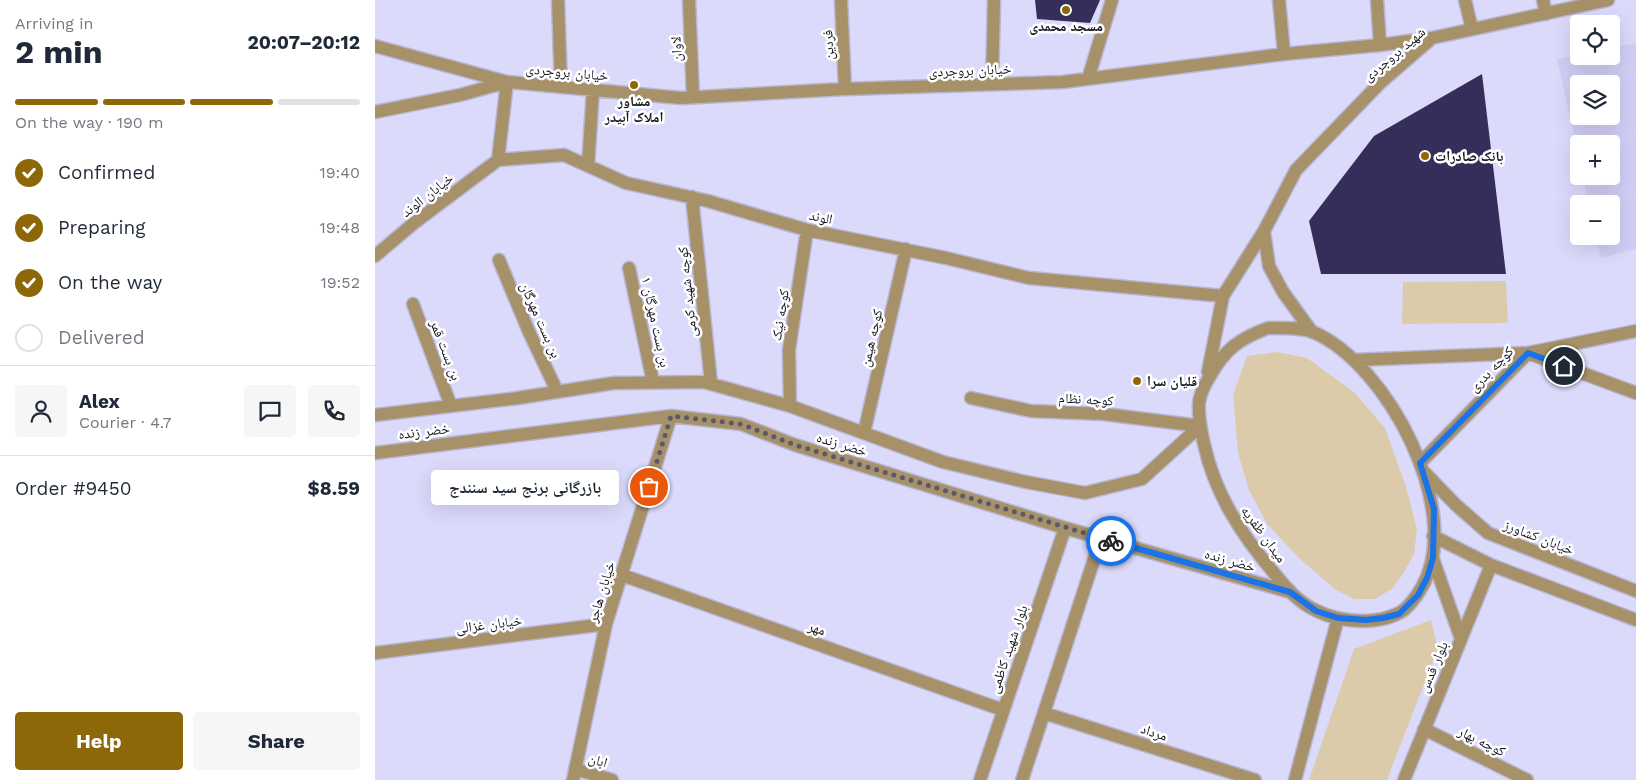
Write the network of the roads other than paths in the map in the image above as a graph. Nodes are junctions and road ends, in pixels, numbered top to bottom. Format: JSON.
{"nodes":[{"id":1,"x":558,"y":0,"type":"edge"},
{"id":2,"x":689,"y":0,"type":"edge"},
{"id":3,"x":841,"y":0,"type":"edge"},
{"id":4,"x":994,"y":0,"type":"edge"},
{"id":5,"x":1112,"y":0,"type":"edge"},
{"id":6,"x":1279,"y":0,"type":"edge"},
{"id":7,"x":1377,"y":0,"type":"edge"},
{"id":8,"x":1465,"y":0,"type":"edge"},
{"id":9,"x":1543,"y":0,"type":"edge"},
{"id":10,"x":1608,"y":0,"type":"edge"},
{"id":11,"x":1546,"y":14,"type":"junction"},
{"id":12,"x":1472,"y":29,"type":"junction"},
{"id":13,"x":1432,"y":38,"type":"junction"},
{"id":14,"x":1380,"y":45,"type":"junction"},
{"id":15,"x":375,"y":46,"type":"edge"},
{"id":16,"x":1284,"y":54,"type":"junction"},
{"id":17,"x":1088,"y":79,"type":"junction"},
{"id":18,"x":507,"y":82,"type":"junction"},
{"id":19,"x":992,"y":84,"type":"junction"},
{"id":20,"x":561,"y":87,"type":"junction"},
{"id":21,"x":845,"y":89,"type":"junction"},
{"id":22,"x":593,"y":90,"type":"junction"},
{"id":23,"x":693,"y":97,"type":"junction"},
{"id":24,"x":375,"y":112,"type":"edge"},
{"id":25,"x":498,"y":160,"type":"junction"},
{"id":26,"x":588,"y":166,"type":"junction"},
{"id":27,"x":692,"y":197,"type":"junction"},
{"id":28,"x":807,"y":230,"type":"junction"},
{"id":29,"x":1264,"y":231,"type":"junction"},
{"id":30,"x":906,"y":249,"type":"junction"},
{"id":31,"x":375,"y":256,"type":"edge"},
{"id":32,"x":499,"y":260,"type":"dead end"},
{"id":33,"x":629,"y":268,"type":"dead end"},
{"id":34,"x":1223,"y":296,"type":"junction"},
{"id":35,"x":413,"y":304,"type":"dead end"},
{"id":36,"x":1636,"y":331,"type":"edge"},
{"id":37,"x":1313,"y":332,"type":"junction"},
{"id":38,"x":1528,"y":353,"type":"junction"},
{"id":39,"x":1354,"y":360,"type":"junction"},
{"id":40,"x":653,"y":382,"type":"junction"},
{"id":41,"x":711,"y":384,"type":"junction"},
{"id":42,"x":1205,"y":384,"type":"junction"},
{"id":43,"x":557,"y":391,"type":"junction"},
{"id":44,"x":1636,"y":393,"type":"edge"},
{"id":45,"x":971,"y":398,"type":"dead end"},
{"id":46,"x":451,"y":406,"type":"junction"},
{"id":47,"x":790,"y":406,"type":"junction"},
{"id":48,"x":375,"y":415,"type":"edge"},
{"id":49,"x":671,"y":416,"type":"junction"},
{"id":50,"x":1200,"y":426,"type":"junction"},
{"id":51,"x":864,"y":433,"type":"junction"},
{"id":52,"x":375,"y":453,"type":"edge"},
{"id":53,"x":1421,"y":466,"type":"junction"},
{"id":54,"x":1065,"y":528,"type":"junction"},
{"id":55,"x":1433,"y":536,"type":"junction"},
{"id":56,"x":1101,"y":538,"type":"junction"},
{"id":57,"x":1433,"y":558,"type":"junction"},
{"id":58,"x":1491,"y":565,"type":"junction"},
{"id":59,"x":621,"y":575,"type":"junction"},
{"id":60,"x":1636,"y":591,"type":"edge"},
{"id":61,"x":1290,"y":592,"type":"junction"},
{"id":62,"x":1338,"y":618,"type":"junction"},
{"id":63,"x":1636,"y":620,"type":"edge"},
{"id":64,"x":606,"y":624,"type":"junction"},
{"id":65,"x":1461,"y":639,"type":"junction"},
{"id":66,"x":375,"y":654,"type":"edge"},
{"id":67,"x":1003,"y":710,"type":"junction"},
{"id":68,"x":1044,"y":713,"type":"junction"},
{"id":69,"x":1424,"y":729,"type":"junction"},
{"id":70,"x":574,"y":774,"type":"edge"},
{"id":71,"x":612,"y":780,"type":"edge"},
{"id":72,"x":981,"y":780,"type":"edge"},
{"id":73,"x":1022,"y":780,"type":"edge"},
{"id":74,"x":1255,"y":780,"type":"edge"},
{"id":75,"x":1295,"y":780,"type":"edge"},
{"id":76,"x":1404,"y":780,"type":"edge"},
{"id":77,"x":1527,"y":780,"type":"edge"}],
"edges":[{"from":1,"to":20,"type":"street"},
{"from":2,"to":23,"type":"street","name":"لاوان"},
{"from":3,"to":21,"type":"street","name":"فردین"},
{"from":4,"to":19,"type":"street"},
{"from":5,"to":17,"type":"street"},
{"from":6,"to":16,"type":"street"},
{"from":7,"to":14,"type":"street"},
{"from":8,"to":12,"type":"street"},
{"from":9,"to":11,"type":"street"},
{"from":10,"to":11,"type":"street","name":"شهید بروجردی"},
{"from":11,"to":12,"type":"street","name":"شهید بروجردی"},
{"from":12,"to":13,"type":"street","name":"شهید بروجردی"},
{"from":13,"to":14,"type":"street","name":"خیابان بروجردی"},
{"from":13,"to":29,"type":"street","name":"شهید بروجردی"},
{"from":14,"to":16,"type":"street","name":"خیابان بروجردی"},
{"from":15,"to":18,"type":"street","name":"خیابان بروجردی"},
{"from":16,"to":17,"type":"street","name":"خیابان بروجردی"},
{"from":17,"to":19,"type":"street","name":"خیابان بروجردی"},
{"from":18,"to":20,"type":"street","name":"خیابان بروجردی"},
{"from":18,"to":24,"type":"street","name":"خیابان بروجردی"},
{"from":18,"to":25,"type":"street"},
{"from":19,"to":21,"type":"street","name":"خیابان بروجردی"},
{"from":20,"to":22,"type":"street","name":"خیابان بروجردی"},
{"from":21,"to":23,"type":"street","name":"خیابان بروجردی"},
{"from":22,"to":23,"type":"street","name":"خیابان بروجردی"},
{"from":22,"to":26,"type":"street"},
{"from":25,"to":26,"type":"street","name":"الوند"},
{"from":25,"to":31,"type":"street","name":"خیابان الوند"},
{"from":26,"to":27,"type":"street","name":"الوند"},
{"from":27,"to":28,"type":"street","name":"الوند"},
{"from":27,"to":41,"type":"street","name":"کوچه شهید کرمی"},
{"from":28,"to":30,"type":"street","name":"الوند"},
{"from":28,"to":47,"type":"street","name":"کوچه نیک"},
{"from":29,"to":34,"type":"street","name":"شهید بروجردی"},
{"from":29,"to":37,"type":"street"},
{"from":30,"to":34,"type":"street","name":"الوند"},
{"from":30,"to":51,"type":"street","name":"کوچه هیمن"},
{"from":32,"to":43,"type":"street","name":"بن بست مهرگان"},
{"from":33,"to":40,"type":"street","name":"بن بست مهرگان ۱"},
{"from":34,"to":42,"type":"street"},
{"from":35,"to":46,"type":"street","name":"بن بست قمر"},
{"from":36,"to":38,"type":"street","name":"کوچه بدری"},
{"from":37,"to":39,"type":"street","name":"میدان ظفریه"},
{"from":37,"to":42,"type":"street","name":"میدان ظفریه"},
{"from":38,"to":39,"type":"street"},
{"from":38,"to":44,"type":"street"},
{"from":38,"to":53,"type":"street","name":"کوچه بدری"},
{"from":39,"to":53,"type":"street","name":"میدان ظفریه"},
{"from":40,"to":41,"type":"street","name":"خضر زنده"},
{"from":40,"to":43,"type":"street","name":"خضر زنده"},
{"from":41,"to":47,"type":"street","name":"خضر زنده"},
{"from":42,"to":50,"type":"street","name":"میدان ظفریه"},
{"from":43,"to":46,"type":"street","name":"خضر زنده"},
{"from":45,"to":50,"type":"street","name":"کوچه نظام"},
{"from":46,"to":48,"type":"street","name":"خضر زنده"},
{"from":47,"to":51,"type":"street","name":"خضر زنده"},
{"from":49,"to":52,"type":"street","name":"خضر زنده"},
{"from":49,"to":54,"type":"street","name":"خضر زنده"},
{"from":49,"to":59,"type":"street","name":"خیابان هاجر"},
{"from":50,"to":51,"type":"street","name":"خضر زنده"},
{"from":50,"to":61,"type":"street","name":"میدان ظفریه"},
{"from":53,"to":55,"type":"street","name":"میدان ظفریه"},
{"from":53,"to":60,"type":"street","name":"خیابان کشاورز"},
{"from":54,"to":56,"type":"street","name":"خضر زنده"},
{"from":54,"to":67,"type":"street","name":"بلوار شهید کاظمی"},
{"from":55,"to":57,"type":"street","name":"میدان ظفریه"},
{"from":55,"to":58,"type":"street"},
{"from":56,"to":61,"type":"street","name":"خضر زنده"},
{"from":56,"to":68,"type":"street"},
{"from":57,"to":62,"type":"street","name":"میدان ظفریه"},
{"from":57,"to":65,"type":"street"},
{"from":58,"to":63,"type":"street"},
{"from":58,"to":65,"type":"street","name":"بلوار قدس"},
{"from":59,"to":64,"type":"street","name":"خیابان هاجر"},
{"from":59,"to":67,"type":"street","name":"مهر"},
{"from":61,"to":62,"type":"street","name":"میدان ظفریه"},
{"from":62,"to":75,"type":"street"},
{"from":64,"to":66,"type":"street","name":"خیابان غزالی"},
{"from":64,"to":70,"type":"street","name":"خیابان هاجر"},
{"from":65,"to":69,"type":"street","name":"بلوار قدس"},
{"from":67,"to":72,"type":"street","name":"بلوار شهید کاظمی"},
{"from":68,"to":73,"type":"street"},
{"from":68,"to":74,"type":"street","name":"مرداد"},
{"from":69,"to":76,"type":"street","name":"بلوار قدس"},
{"from":69,"to":77,"type":"street","name":"کوچه بهار"},
{"from":70,"to":71,"type":"street","name":"ابان"}]}
